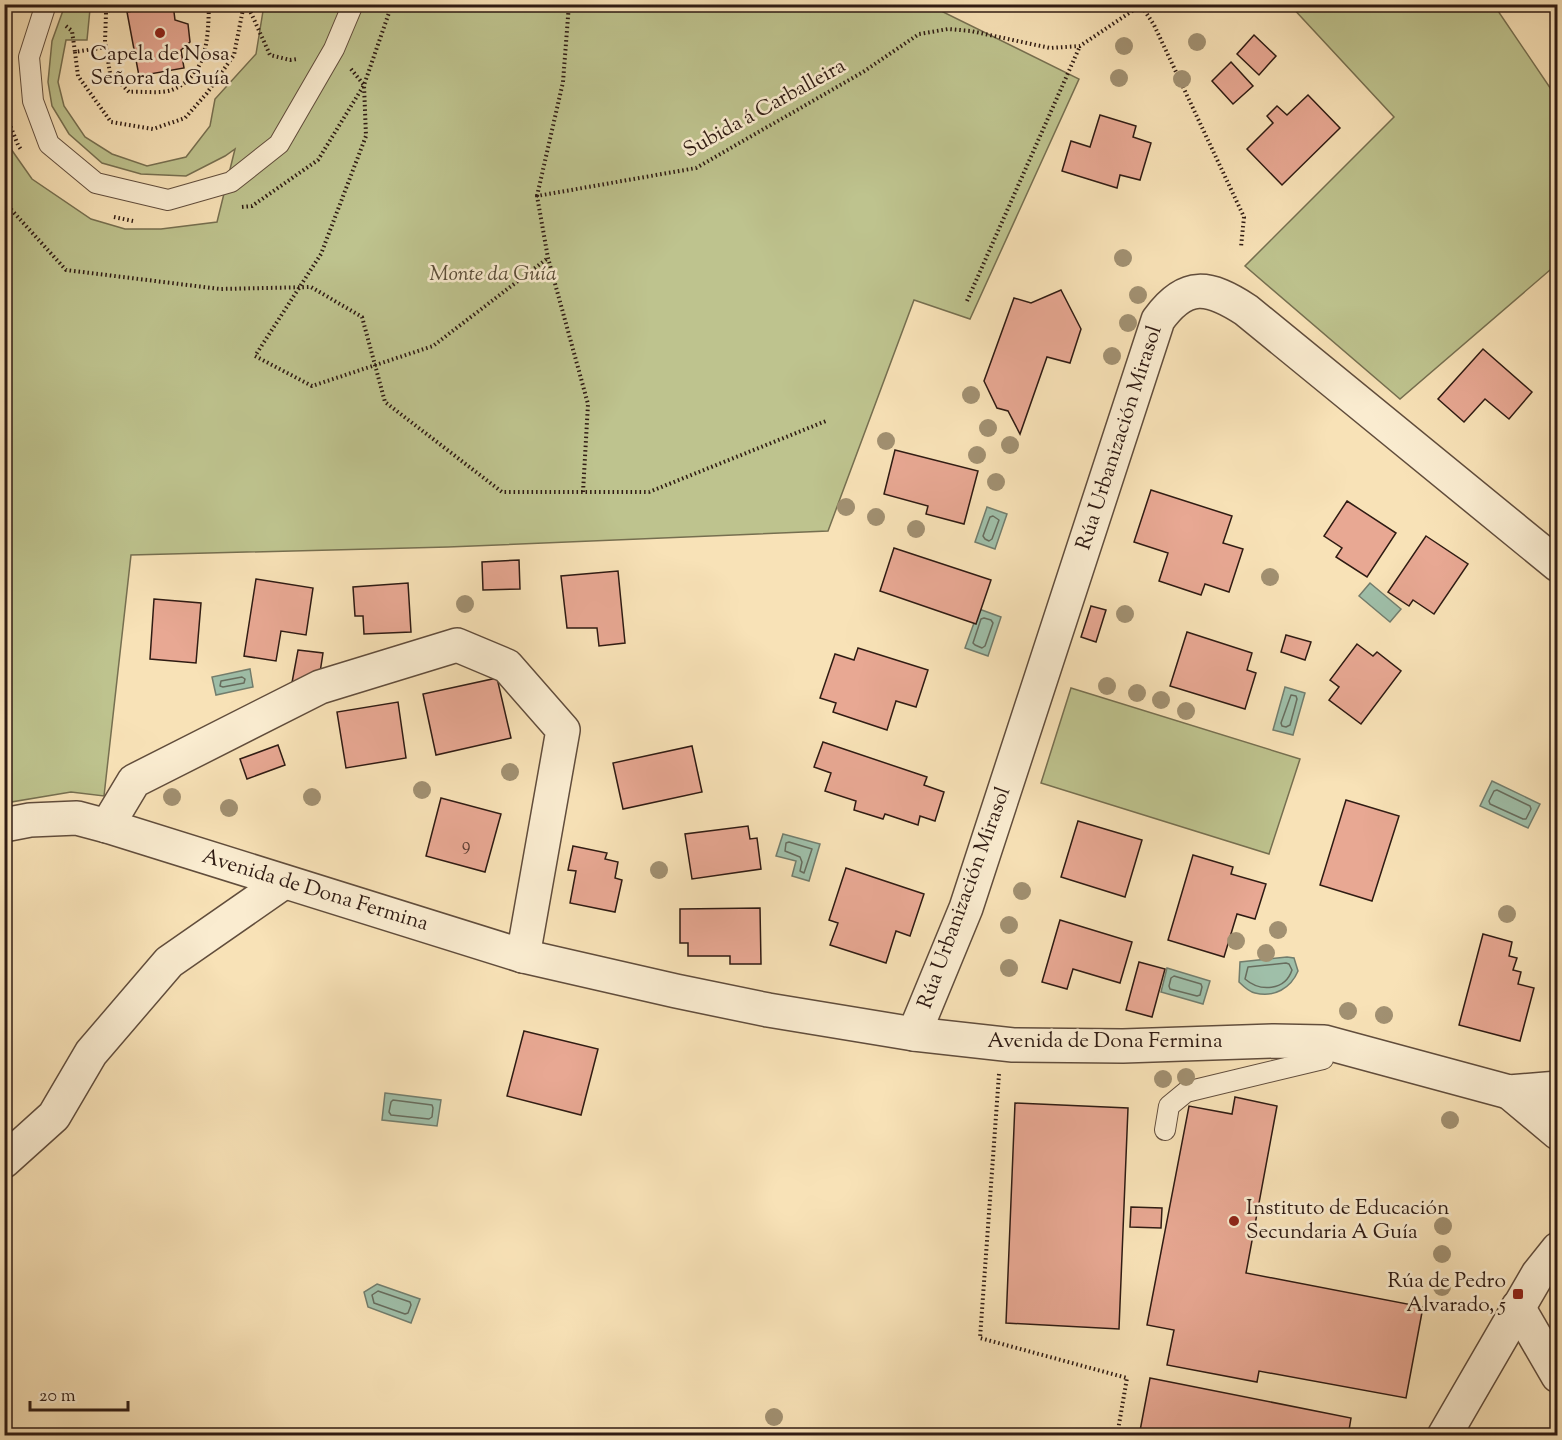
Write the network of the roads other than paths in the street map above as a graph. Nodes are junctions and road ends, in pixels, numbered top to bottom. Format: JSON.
{"nodes":[{"id":1,"x":46,"y":4,"type":"edge"},
{"id":2,"x":353,"y":4,"type":"edge"},
{"id":3,"x":1557,"y":565,"type":"edge"},
{"id":4,"x":4,"y":825,"type":"edge"},
{"id":5,"x":108,"y":826,"type":"junction"},
{"id":6,"x":284,"y":882,"type":"junction"},
{"id":7,"x":523,"y":956,"type":"junction"},
{"id":8,"x":914,"y":1034,"type":"junction"},
{"id":9,"x":1324,"y":1042,"type":"junction"},
{"id":10,"x":1557,"y":1088,"type":"edge"},
{"id":11,"x":1509,"y":1092,"type":"junction"},
{"id":12,"x":1165,"y":1130,"type":"dead end"},
{"id":13,"x":1557,"y":1133,"type":"edge"},
{"id":14,"x":4,"y":1161,"type":"edge"},
{"id":15,"x":1557,"y":1249,"type":"edge"},
{"id":16,"x":1518,"y":1308,"type":"junction"},
{"id":17,"x":1557,"y":1376,"type":"edge"},
{"id":18,"x":1444,"y":1436,"type":"edge"}],
"edges":[{"from":1,"to":2,"type":"lane"},
{"from":3,"to":8,"type":"street","name":"Rúa Urbanización Mirasol"},
{"from":4,"to":5,"type":"street","name":"Avenida de Dona Fermina"},
{"from":5,"to":6,"type":"street","name":"Avenida de Dona Fermina"},
{"from":5,"to":7,"type":"street"},
{"from":6,"to":7,"type":"street","name":"Avenida de Dona Fermina"},
{"from":6,"to":14,"type":"street"},
{"from":7,"to":8,"type":"street","name":"Avenida de Dona Fermina"},
{"from":8,"to":9,"type":"street","name":"Avenida de Dona Fermina"},
{"from":9,"to":11,"type":"street","name":"Avenida de Dona Fermina"},
{"from":9,"to":12,"type":"lane"},
{"from":10,"to":11,"type":"street"},
{"from":11,"to":13,"type":"street"},
{"from":15,"to":16,"type":"street"},
{"from":16,"to":17,"type":"street"},
{"from":16,"to":18,"type":"street"}]}
